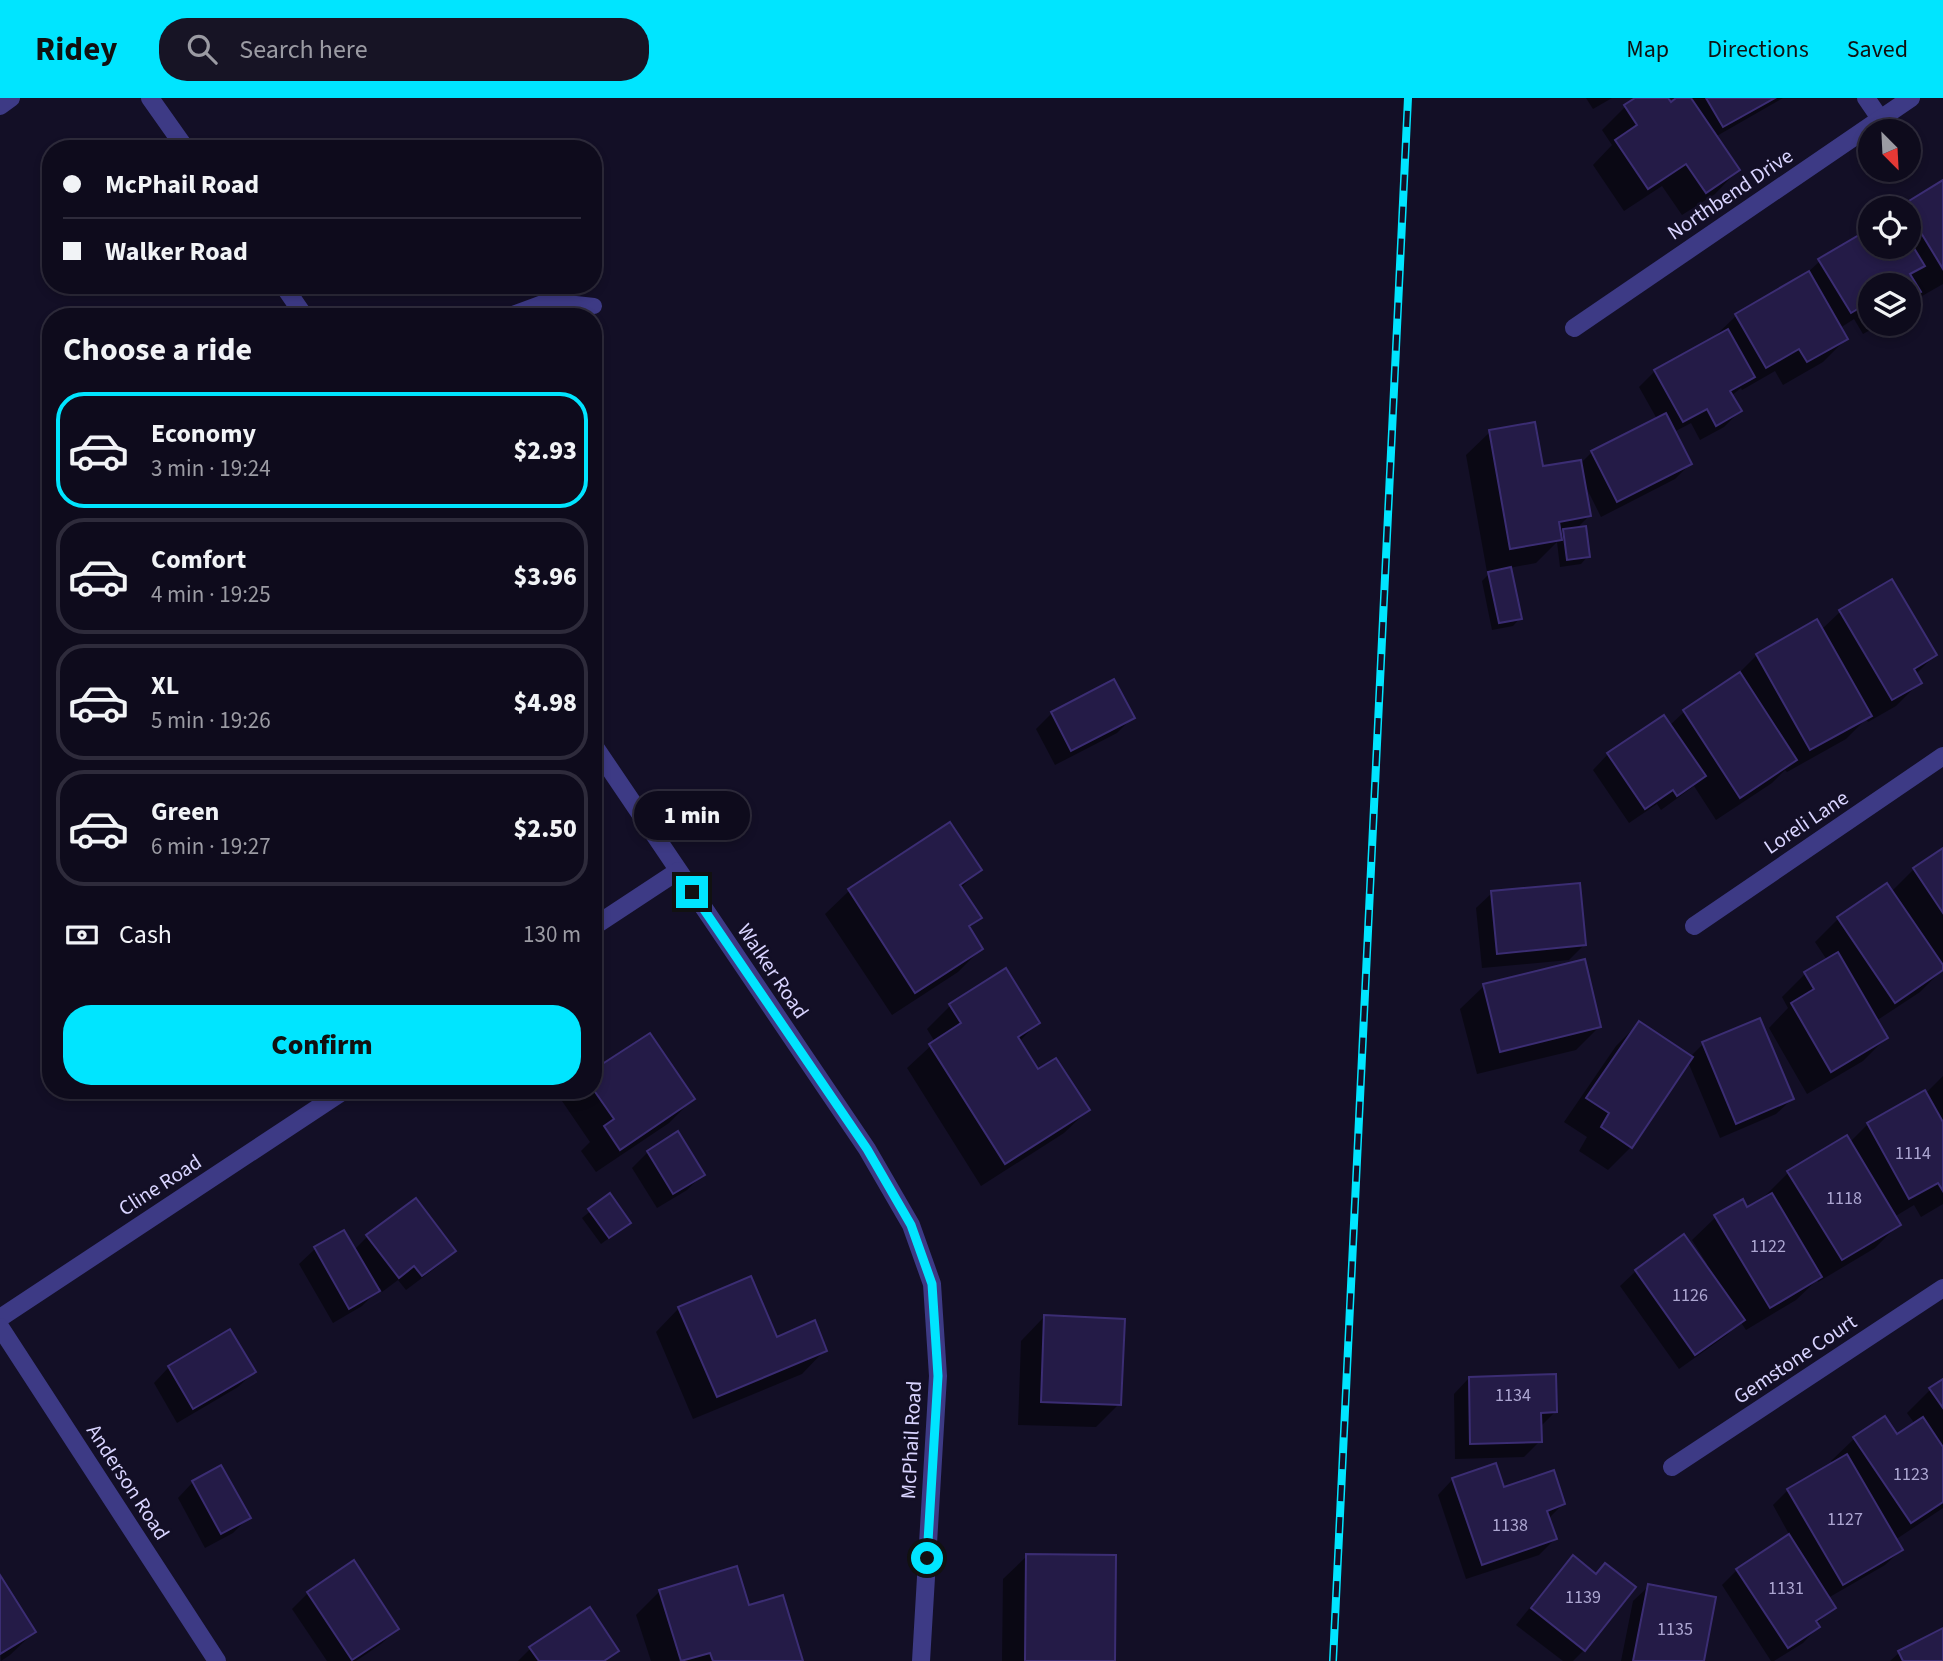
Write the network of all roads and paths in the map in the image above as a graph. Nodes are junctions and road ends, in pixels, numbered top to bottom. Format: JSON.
{"nodes":[{"id":1,"x":11,"y":98,"type":"edge"},
{"id":2,"x":150,"y":98,"type":"edge"},
{"id":3,"x":1866,"y":98,"type":"edge"},
{"id":4,"x":1911,"y":98,"type":"edge"},
{"id":5,"x":0,"y":106,"type":"edge"},
{"id":6,"x":1880,"y":119,"type":"edge"},
{"id":7,"x":1882,"y":119,"type":"edge"},
{"id":8,"x":1858,"y":136,"type":"edge"},
{"id":9,"x":180,"y":140,"type":"edge"},
{"id":10,"x":594,"y":306,"type":"dead end"},
{"id":11,"x":529,"y":308,"type":"edge"},
{"id":12,"x":1574,"y":328,"type":"dead end"},
{"id":13,"x":1943,"y":756,"type":"edge"},
{"id":14,"x":602,"y":757,"type":"edge"},
{"id":15,"x":678,"y":871,"type":"junction"},
{"id":16,"x":602,"y":921,"type":"edge"},
{"id":17,"x":1694,"y":926,"type":"dead end"},
{"id":18,"x":331,"y":1099,"type":"edge"},
{"id":19,"x":911,"y":1225,"type":"joint"},
{"id":20,"x":1943,"y":1288,"type":"edge"},
{"id":21,"x":0,"y":1318,"type":"edge"},
{"id":22,"x":0,"y":1327,"type":"edge"},
{"id":23,"x":1672,"y":1467,"type":"dead end"},
{"id":24,"x":217,"y":1661,"type":"edge"},
{"id":25,"x":921,"y":1661,"type":"edge"}],
"edges":[{"from":1,"to":5,"type":"street"},
{"from":2,"to":9,"type":"street"},
{"from":3,"to":6,"type":"street"},
{"from":4,"to":7,"type":"street","name":"Northbend Drive"},
{"from":8,"to":12,"type":"street","name":"Northbend Drive"},
{"from":10,"to":11,"type":"lane"},
{"from":13,"to":17,"type":"street","name":"Loreli Lane"},
{"from":14,"to":15,"type":"street","name":"Walker Road"},
{"from":15,"to":16,"type":"street"},
{"from":15,"to":19,"type":"street","name":"Walker Road"},
{"from":18,"to":21,"type":"street","name":"Cline Road"},
{"from":19,"to":25,"type":"street","name":"McPhail Road"},
{"from":20,"to":23,"type":"street","name":"Gemstone Court"},
{"from":22,"to":24,"type":"street","name":"Anderson Road"}]}
